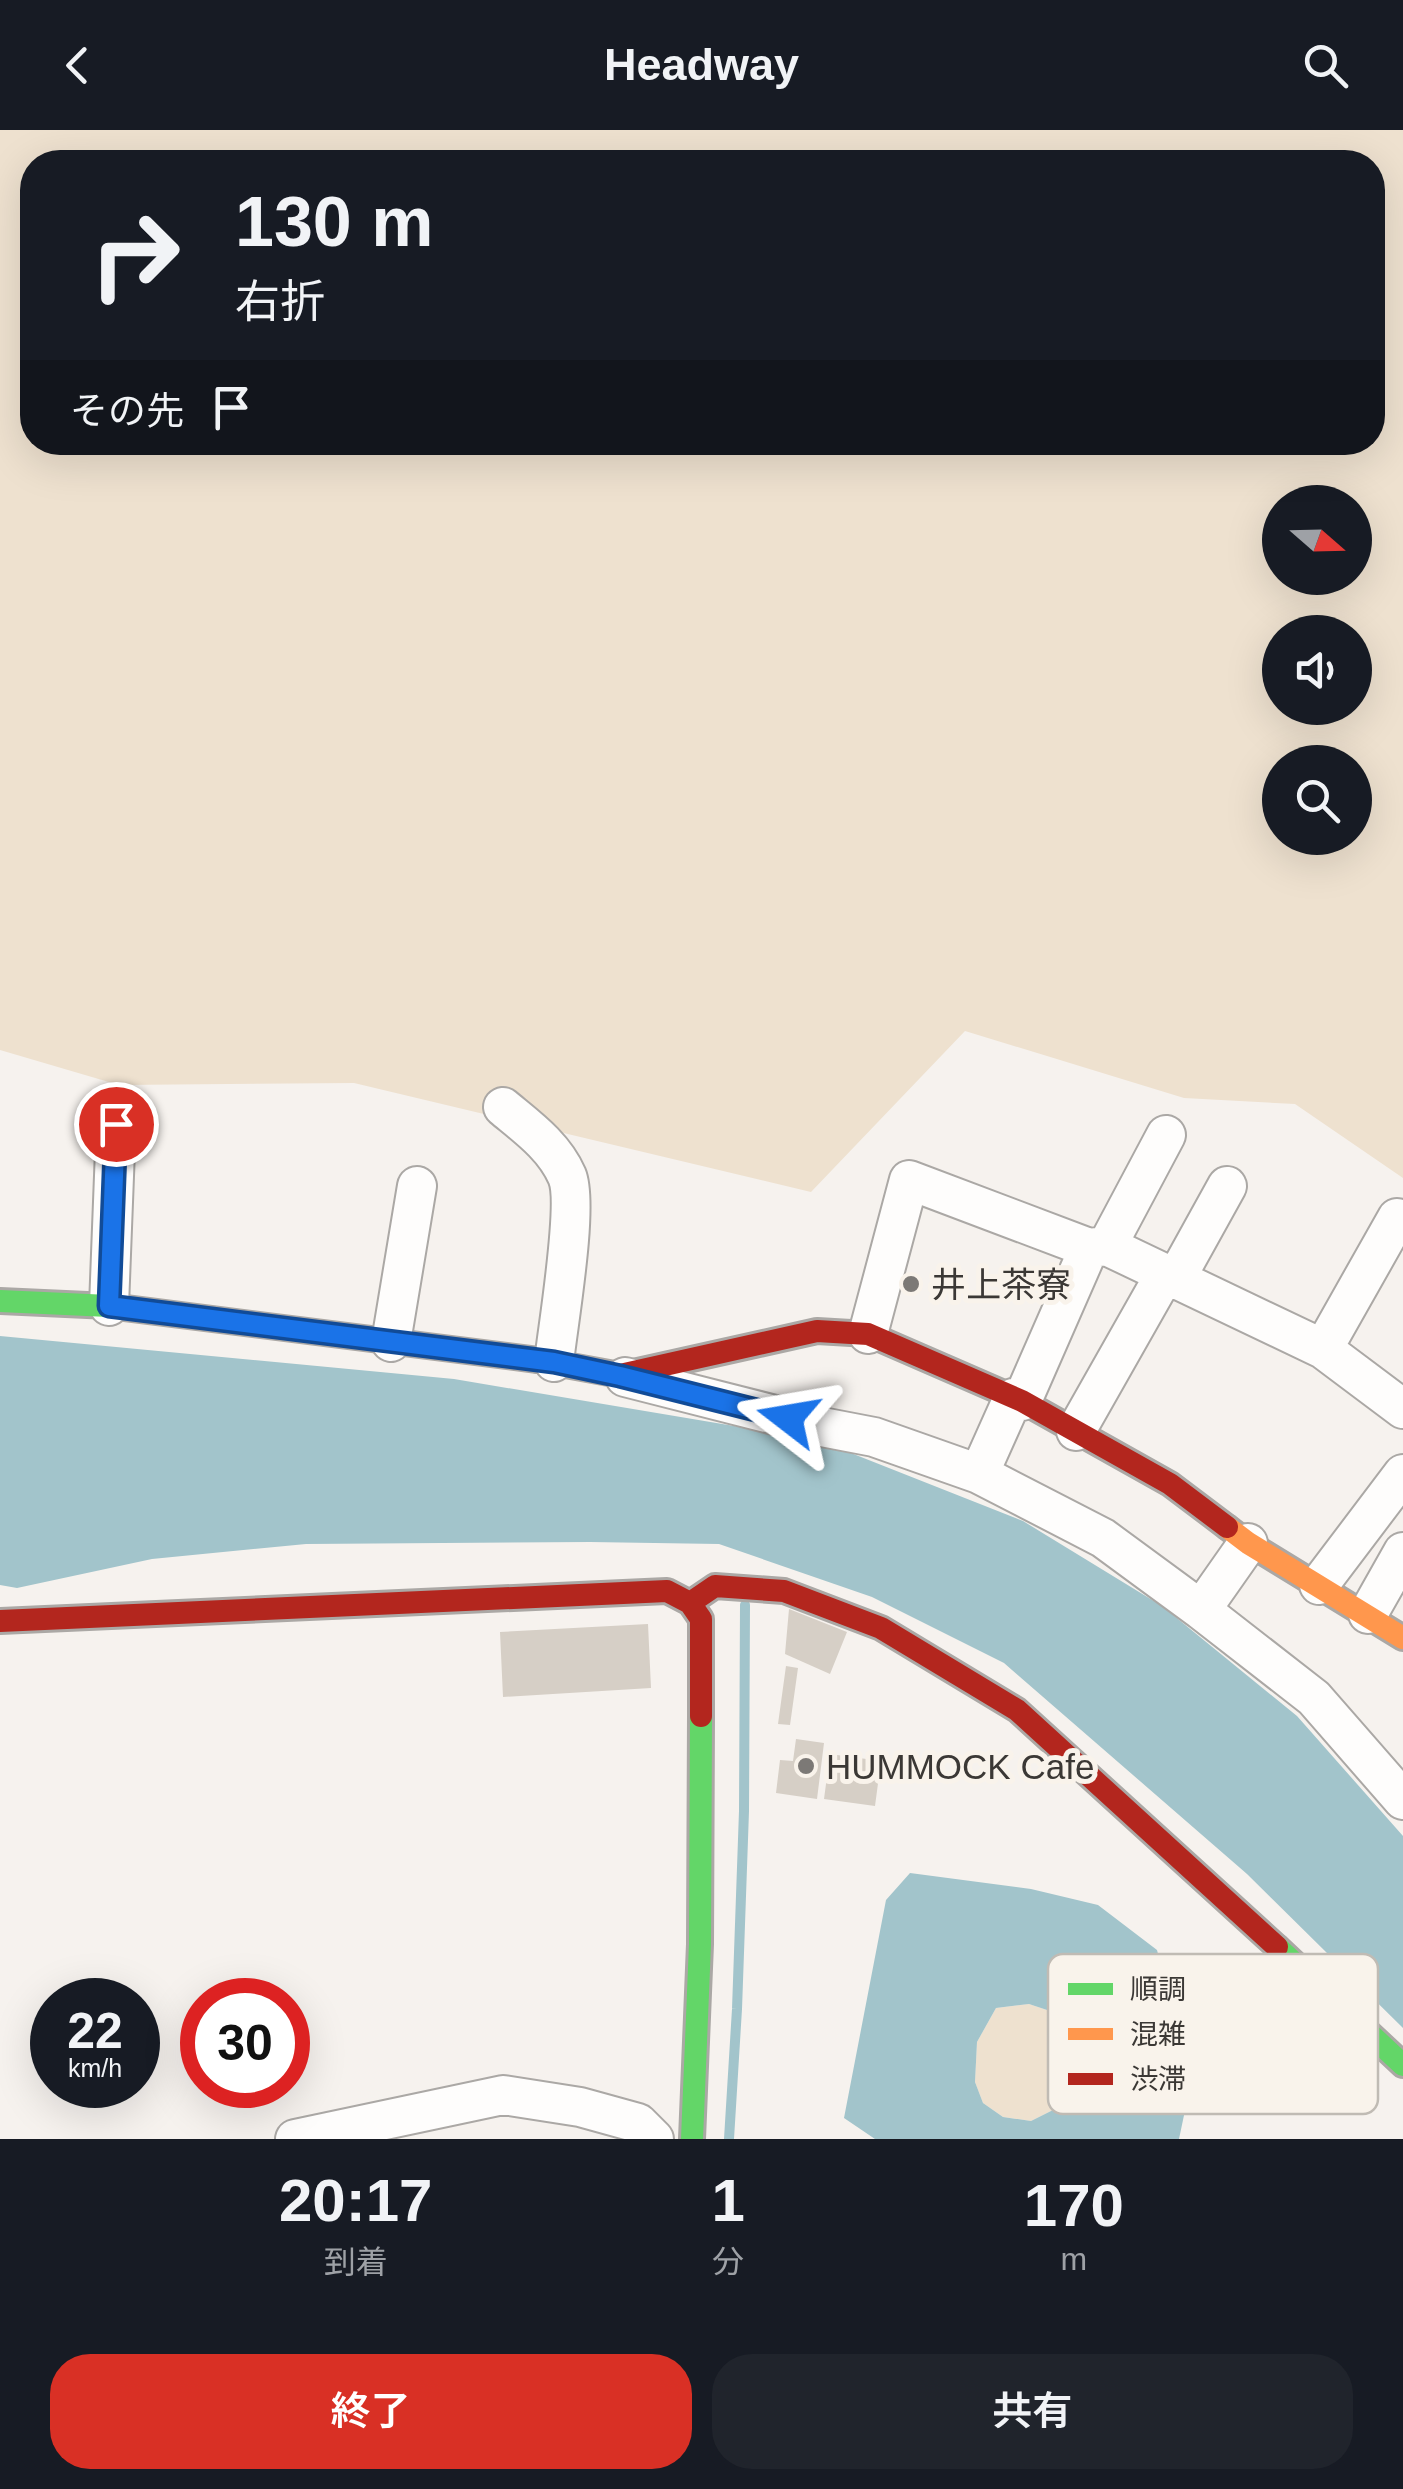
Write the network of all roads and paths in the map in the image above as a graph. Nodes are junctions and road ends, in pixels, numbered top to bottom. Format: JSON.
{"nodes":[{"id":1,"x":504,"y":1108,"type":"dead end"},
{"id":2,"x":116,"y":1124,"type":"dead end"},
{"id":3,"x":1166,"y":1135,"type":"dead end"},
{"id":4,"x":417,"y":1186,"type":"dead end"},
{"id":5,"x":1227,"y":1186,"type":"dead end"},
{"id":6,"x":1403,"y":1222,"type":"edge"},
{"id":7,"x":1098,"y":1247,"type":"junction"},
{"id":8,"x":1170,"y":1277,"type":"junction"},
{"id":9,"x":0,"y":1301,"type":"edge"},
{"id":10,"x":109,"y":1306,"type":"junction"},
{"id":11,"x":868,"y":1334,"type":"junction"},
{"id":12,"x":391,"y":1342,"type":"junction"},
{"id":13,"x":1323,"y":1349,"type":"junction"},
{"id":14,"x":554,"y":1362,"type":"junction"},
{"id":15,"x":620,"y":1376,"type":"junction"},
{"id":16,"x":1017,"y":1400,"type":"junction"},
{"id":17,"x":1403,"y":1409,"type":"edge"},
{"id":18,"x":1076,"y":1431,"type":"junction"},
{"id":19,"x":979,"y":1474,"type":"junction"},
{"id":20,"x":1403,"y":1474,"type":"edge"},
{"id":21,"x":1248,"y":1544,"type":"junction"},
{"id":22,"x":1403,"y":1552,"type":"edge"},
{"id":23,"x":1319,"y":1585,"type":"junction"},
{"id":24,"x":690,"y":1603,"type":"junction"},
{"id":25,"x":1202,"y":1610,"type":"junction"},
{"id":26,"x":1368,"y":1614,"type":"junction"},
{"id":27,"x":0,"y":1621,"type":"edge"},
{"id":28,"x":1403,"y":1638,"type":"edge"},
{"id":29,"x":1403,"y":1800,"type":"edge"},
{"id":30,"x":1285,"y":1954,"type":"edge"},
{"id":31,"x":1378,"y":2040,"type":"edge"},
{"id":32,"x":1403,"y":2066,"type":"edge"},
{"id":33,"x":295,"y":2139,"type":"edge"},
{"id":34,"x":654,"y":2139,"type":"edge"},
{"id":35,"x":692,"y":2139,"type":"edge"}],
"edges":[{"from":1,"to":14,"type":"street"},
{"from":2,"to":10,"type":"street"},
{"from":3,"to":7,"type":"street"},
{"from":4,"to":12,"type":"street"},
{"from":5,"to":8,"type":"street"},
{"from":6,"to":13,"type":"street"},
{"from":7,"to":8,"type":"street"},
{"from":7,"to":11,"type":"street"},
{"from":7,"to":16,"type":"street"},
{"from":8,"to":13,"type":"street"},
{"from":8,"to":18,"type":"street"},
{"from":9,"to":10,"type":"street"},
{"from":10,"to":12,"type":"street"},
{"from":11,"to":15,"type":"street"},
{"from":11,"to":16,"type":"street"},
{"from":12,"to":14,"type":"street"},
{"from":13,"to":17,"type":"street"},
{"from":14,"to":15,"type":"street"},
{"from":15,"to":19,"type":"street"},
{"from":16,"to":18,"type":"street"},
{"from":16,"to":19,"type":"street"},
{"from":18,"to":21,"type":"street"},
{"from":19,"to":25,"type":"street"},
{"from":20,"to":23,"type":"street"},
{"from":21,"to":23,"type":"street"},
{"from":21,"to":25,"type":"street"},
{"from":22,"to":26,"type":"street"},
{"from":23,"to":26,"type":"street"},
{"from":24,"to":27,"type":"street"},
{"from":24,"to":30,"type":"street"},
{"from":24,"to":35,"type":"street"},
{"from":25,"to":29,"type":"street"},
{"from":26,"to":28,"type":"street"},
{"from":31,"to":32,"type":"street"},
{"from":33,"to":34,"type":"street"}]}
